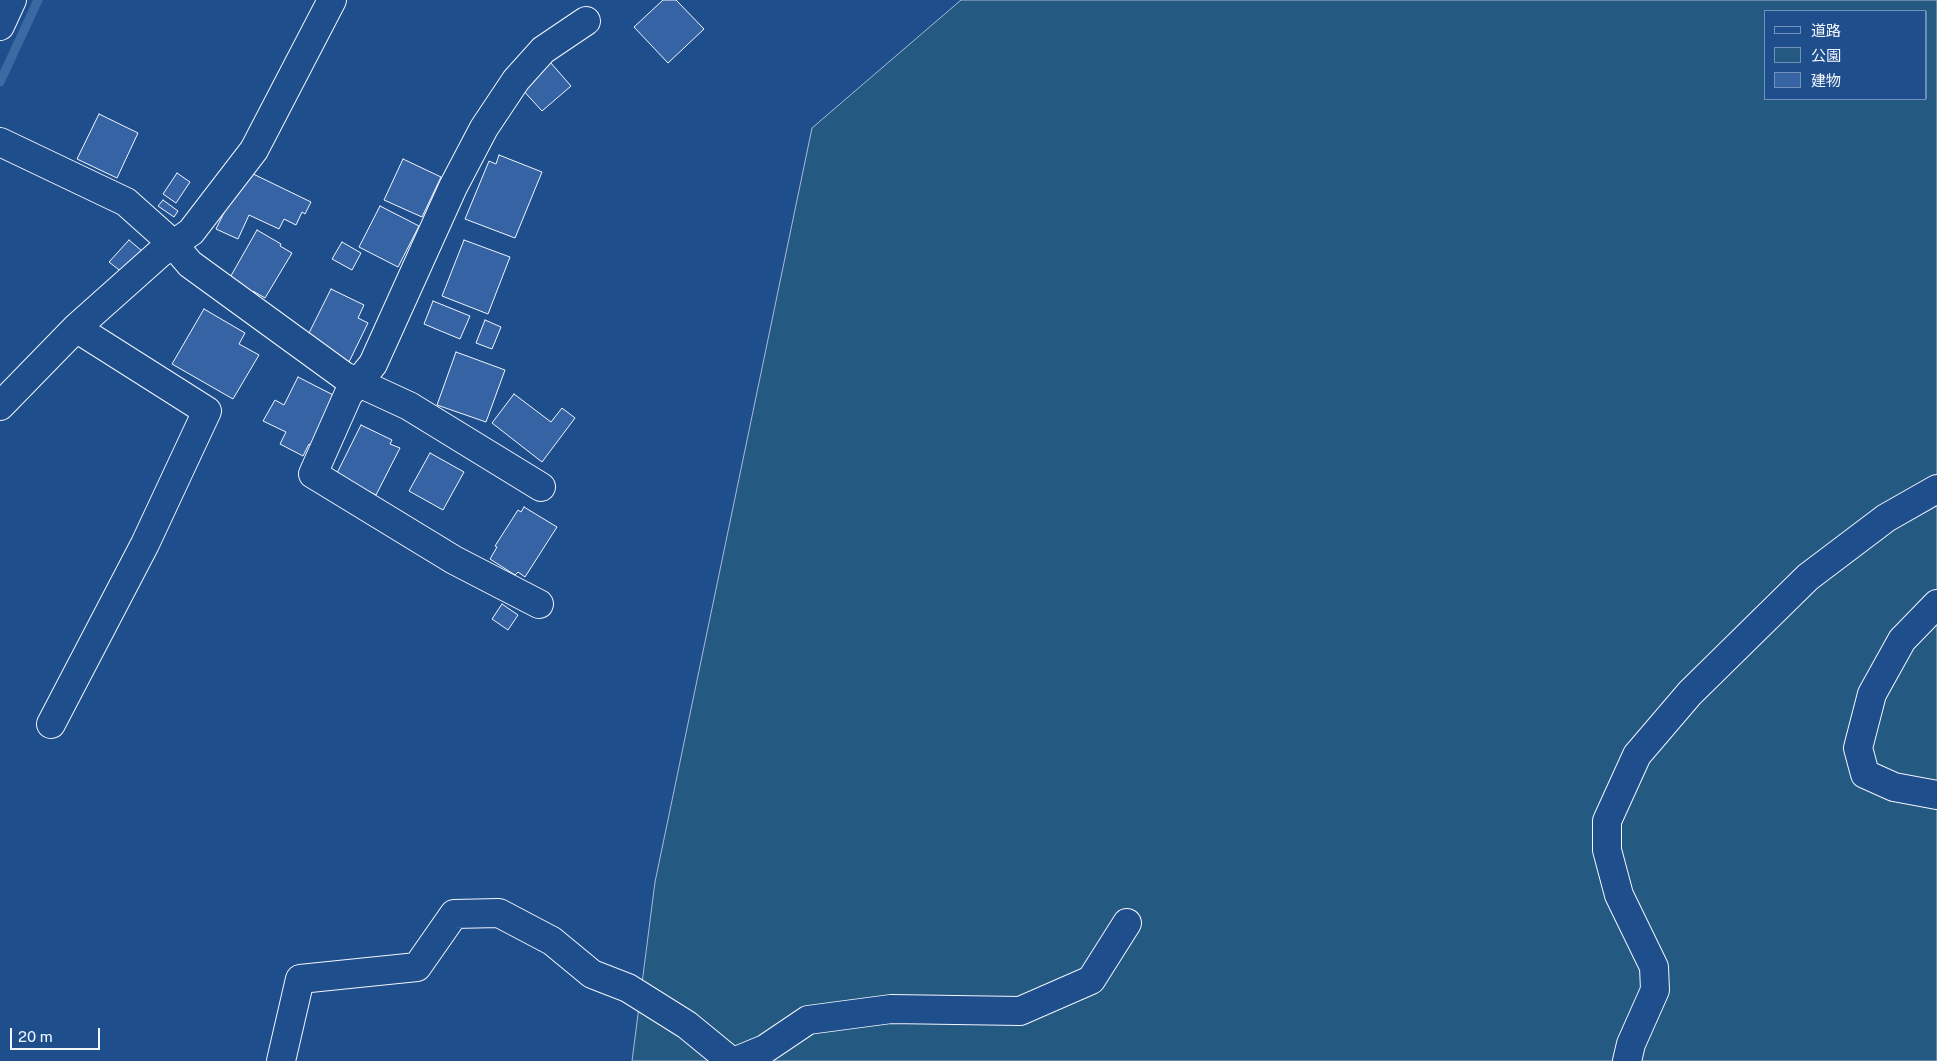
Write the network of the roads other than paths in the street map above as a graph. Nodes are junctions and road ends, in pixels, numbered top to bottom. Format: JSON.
{"nodes":[{"id":1,"x":12,"y":0,"type":"edge"},
{"id":2,"x":332,"y":0,"type":"edge"},
{"id":3,"x":586,"y":21,"type":"dead end"},
{"id":4,"x":0,"y":26,"type":"edge"},
{"id":5,"x":0,"y":142,"type":"edge"},
{"id":6,"x":173,"y":244,"type":"junction"},
{"id":7,"x":76,"y":328,"type":"junction"},
{"id":8,"x":357,"y":382,"type":"junction"},
{"id":9,"x":0,"y":406,"type":"edge"},
{"id":10,"x":541,"y":487,"type":"dead end"},
{"id":11,"x":1937,"y":489,"type":"edge"},
{"id":12,"x":538,"y":604,"type":"dead end"},
{"id":13,"x":1937,"y":604,"type":"edge"},
{"id":14,"x":51,"y":724,"type":"dead end"},
{"id":15,"x":1937,"y":795,"type":"edge"},
{"id":16,"x":1127,"y":923,"type":"dead end"},
{"id":17,"x":280,"y":1061,"type":"edge"},
{"id":18,"x":731,"y":1061,"type":"edge"},
{"id":19,"x":736,"y":1061,"type":"edge"},
{"id":20,"x":1627,"y":1061,"type":"edge"}],
"edges":[{"from":1,"to":4,"type":"street"},
{"from":2,"to":6,"type":"street"},
{"from":3,"to":8,"type":"street"},
{"from":5,"to":6,"type":"street"},
{"from":6,"to":7,"type":"street"},
{"from":6,"to":8,"type":"street"},
{"from":7,"to":9,"type":"street"},
{"from":7,"to":14,"type":"street"},
{"from":8,"to":10,"type":"street"},
{"from":8,"to":12,"type":"street"},
{"from":11,"to":20,"type":"street"},
{"from":13,"to":15,"type":"street"},
{"from":16,"to":19,"type":"street"},
{"from":17,"to":18,"type":"street"}]}
